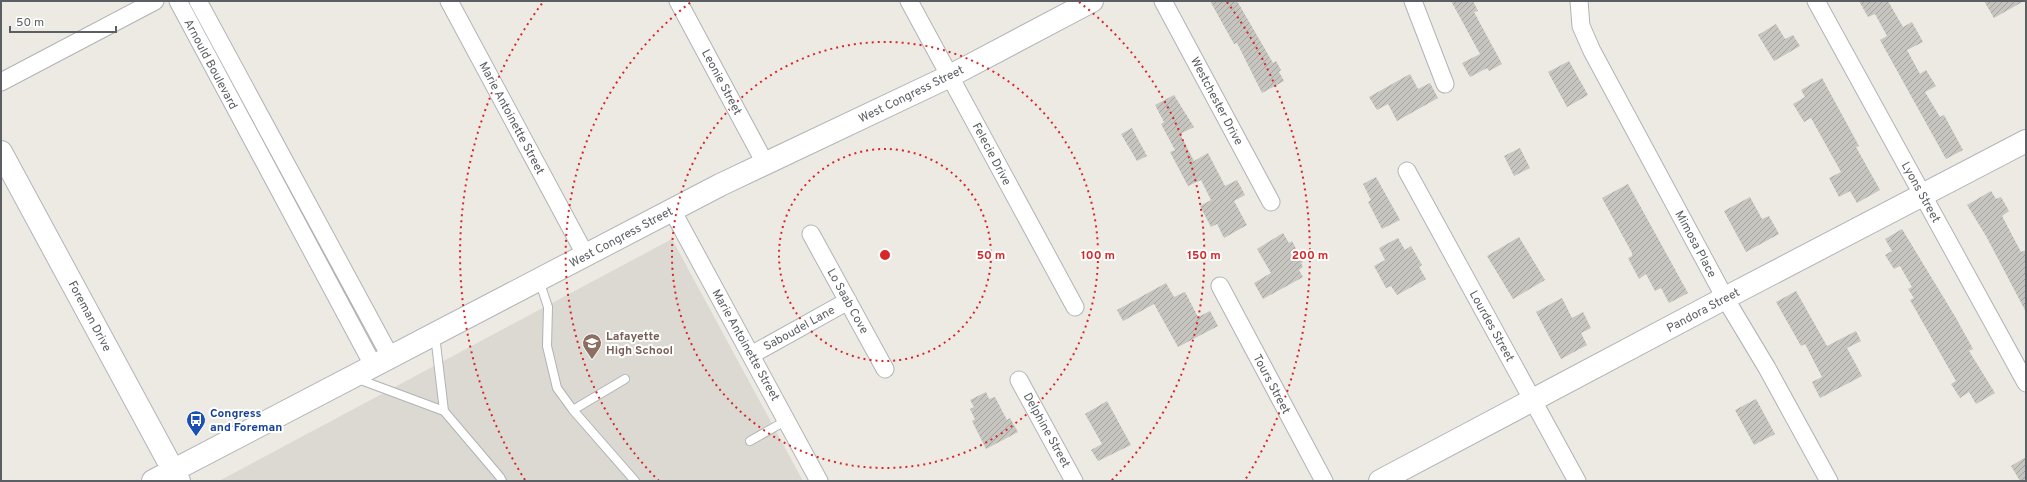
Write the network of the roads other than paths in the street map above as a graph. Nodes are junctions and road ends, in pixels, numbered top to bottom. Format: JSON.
{"nodes":[{"id":1,"x":155,"y":1,"type":"edge"},
{"id":2,"x":178,"y":1,"type":"edge"},
{"id":3,"x":198,"y":1,"type":"edge"},
{"id":4,"x":449,"y":1,"type":"edge"},
{"id":5,"x":678,"y":1,"type":"edge"},
{"id":6,"x":909,"y":1,"type":"edge"},
{"id":7,"x":1092,"y":1,"type":"edge"},
{"id":8,"x":1163,"y":1,"type":"edge"},
{"id":9,"x":1413,"y":1,"type":"edge"},
{"id":10,"x":1579,"y":1,"type":"edge"},
{"id":11,"x":1816,"y":1,"type":"edge"},
{"id":12,"x":950,"y":76,"type":"junction"},
{"id":13,"x":1,"y":82,"type":"edge"},
{"id":14,"x":1445,"y":84,"type":"dead end"},
{"id":15,"x":262,"y":117,"type":"junction"},
{"id":16,"x":245,"y":126,"type":"junction"},
{"id":17,"x":2026,"y":142,"type":"edge"},
{"id":18,"x":1,"y":152,"type":"edge"},
{"id":19,"x":765,"y":163,"type":"junction"},
{"id":20,"x":1407,"y":171,"type":"dead end"},
{"id":21,"x":1922,"y":195,"type":"junction"},
{"id":22,"x":1270,"y":202,"type":"dead end"},
{"id":23,"x":672,"y":210,"type":"junction"},
{"id":24,"x":313,"y":213,"type":"junction"},
{"id":25,"x":297,"y":221,"type":"junction"},
{"id":26,"x":811,"y":234,"type":"dead end"},
{"id":27,"x":335,"y":253,"type":"junction"},
{"id":28,"x":586,"y":256,"type":"junction"},
{"id":29,"x":319,"y":262,"type":"junction"},
{"id":30,"x":539,"y":280,"type":"junction"},
{"id":31,"x":1220,"y":286,"type":"dead end"},
{"id":32,"x":1725,"y":298,"type":"junction"},
{"id":33,"x":848,"y":301,"type":"junction"},
{"id":34,"x":1075,"y":307,"type":"dead end"},
{"id":35,"x":435,"y":334,"type":"junction"},
{"id":36,"x":751,"y":355,"type":"junction"},
{"id":37,"x":382,"y":361,"type":"junction"},
{"id":38,"x":885,"y":369,"type":"dead end"},
{"id":39,"x":352,"y":377,"type":"junction"},
{"id":40,"x":624,"y":379,"type":"dead end"},
{"id":41,"x":1019,"y":380,"type":"dead end"},
{"id":42,"x":2026,"y":382,"type":"edge"},
{"id":43,"x":1533,"y":401,"type":"junction"},
{"id":44,"x":573,"y":410,"type":"junction"},
{"id":45,"x":444,"y":411,"type":"junction"},
{"id":46,"x":787,"y":420,"type":"junction"},
{"id":47,"x":750,"y":441,"type":"dead end"},
{"id":48,"x":176,"y":476,"type":"edge"},
{"id":49,"x":499,"y":480,"type":"edge"},
{"id":50,"x":153,"y":481,"type":"edge"},
{"id":51,"x":635,"y":481,"type":"edge"},
{"id":52,"x":819,"y":481,"type":"edge"},
{"id":53,"x":1074,"y":481,"type":"edge"},
{"id":54,"x":1324,"y":481,"type":"edge"},
{"id":55,"x":1380,"y":481,"type":"edge"},
{"id":56,"x":1577,"y":481,"type":"edge"},
{"id":57,"x":1829,"y":481,"type":"edge"}],
"edges":[{"from":1,"to":13,"type":"street"},
{"from":2,"to":16,"type":"street","name":"Arnould Boulevard"},
{"from":3,"to":15,"type":"street","name":"Arnould Boulevard"},
{"from":4,"to":28,"type":"street","name":"Marie Antoinette Street"},
{"from":5,"to":19,"type":"street","name":"Leonie Street"},
{"from":6,"to":12,"type":"street","name":"Felecie Drive"},
{"from":7,"to":12,"type":"street","name":"West Congress Street"},
{"from":8,"to":22,"type":"street","name":"Westchester Drive"},
{"from":9,"to":14,"type":"street"},
{"from":10,"to":32,"type":"street","name":"Mimosa Place"},
{"from":11,"to":21,"type":"street","name":"Lyons Street"},
{"from":12,"to":19,"type":"street","name":"West Congress Street"},
{"from":12,"to":34,"type":"street","name":"Felecie Drive"},
{"from":15,"to":16,"type":"street"},
{"from":15,"to":24,"type":"street","name":"Arnould Boulevard"},
{"from":16,"to":25,"type":"street","name":"Arnould Boulevard"},
{"from":17,"to":21,"type":"street","name":"Pandora Street"},
{"from":18,"to":48,"type":"street","name":"Foreman Drive"},
{"from":19,"to":23,"type":"street","name":"West Congress Street"},
{"from":20,"to":43,"type":"street","name":"Lourdes Street"},
{"from":21,"to":32,"type":"street","name":"Pandora Street"},
{"from":21,"to":42,"type":"street","name":"Lyons Street"},
{"from":23,"to":28,"type":"street","name":"West Congress Street"},
{"from":23,"to":36,"type":"street","name":"Marie Antoinette Street"},
{"from":24,"to":25,"type":"street"},
{"from":24,"to":27,"type":"street","name":"Arnould Boulevard"},
{"from":25,"to":29,"type":"street","name":"Arnould Boulevard"},
{"from":26,"to":33,"type":"street","name":"Lo Saab Cove"},
{"from":27,"to":29,"type":"street"},
{"from":27,"to":37,"type":"street","name":"Arnould Boulevard"},
{"from":28,"to":30,"type":"street","name":"West Congress Street"},
{"from":29,"to":37,"type":"street","name":"Arnould Boulevard"},
{"from":30,"to":35,"type":"street","name":"West Congress Street"},
{"from":30,"to":44,"type":"lane"},
{"from":31,"to":54,"type":"street","name":"Tours Street"},
{"from":32,"to":43,"type":"street","name":"Pandora Street"},
{"from":32,"to":57,"type":"street","name":"Mimosa Place"},
{"from":33,"to":36,"type":"street","name":"Saboudel Lane"},
{"from":33,"to":38,"type":"street","name":"Lo Saab Cove"},
{"from":35,"to":37,"type":"street","name":"West Congress Street"},
{"from":35,"to":45,"type":"lane"},
{"from":36,"to":46,"type":"street","name":"Marie Antoinette Street"},
{"from":37,"to":39,"type":"street","name":"West Congress Street"},
{"from":39,"to":45,"type":"lane"},
{"from":39,"to":48,"type":"street","name":"West Congress Street"},
{"from":40,"to":44,"type":"lane"},
{"from":41,"to":53,"type":"street","name":"Delphine Street"},
{"from":43,"to":55,"type":"street","name":"Pandora Street"},
{"from":43,"to":56,"type":"street","name":"Lourdes Street"},
{"from":44,"to":51,"type":"lane"},
{"from":45,"to":49,"type":"lane"},
{"from":46,"to":47,"type":"lane"},
{"from":46,"to":52,"type":"street","name":"Marie Antoinette Street"},
{"from":48,"to":50,"type":"street","name":"West Congress Street"}]}
